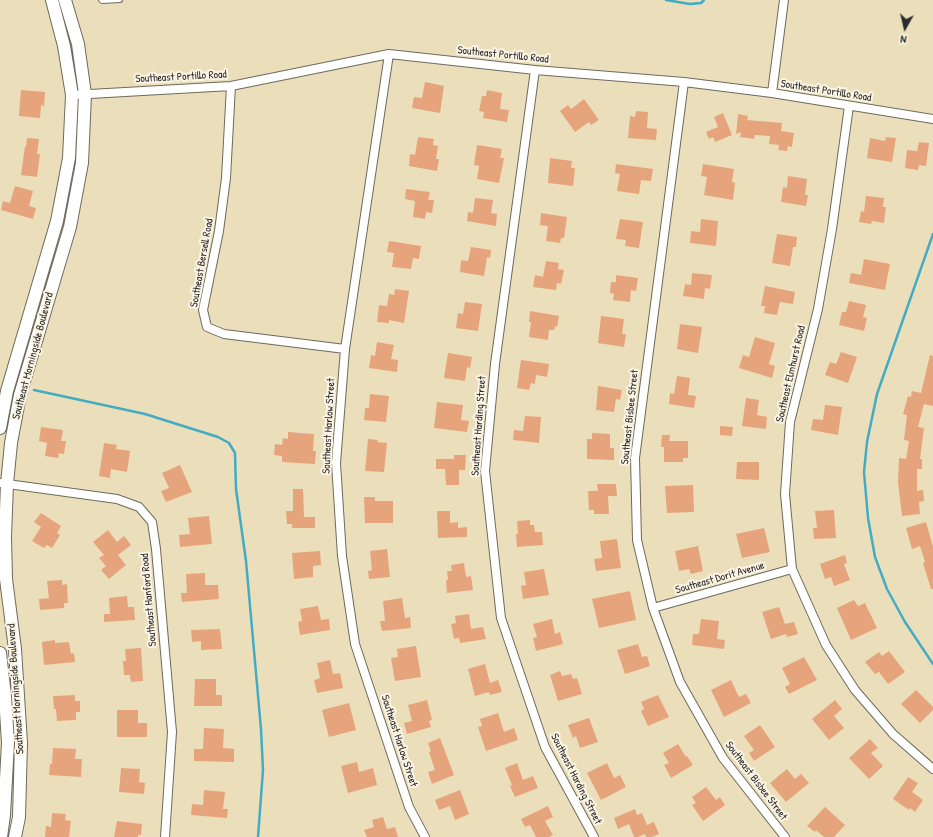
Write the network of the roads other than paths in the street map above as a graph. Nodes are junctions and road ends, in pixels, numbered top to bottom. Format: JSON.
{"nodes":[{"id":1,"x":52,"y":0,"type":"edge"},
{"id":2,"x":65,"y":0,"type":"edge"},
{"id":3,"x":101,"y":0,"type":"edge"},
{"id":4,"x":120,"y":0,"type":"edge"},
{"id":5,"x":784,"y":0,"type":"edge"},
{"id":6,"x":389,"y":54,"type":"junction"},
{"id":7,"x":535,"y":70,"type":"junction"},
{"id":8,"x":684,"y":82,"type":"junction"},
{"id":9,"x":231,"y":86,"type":"junction"},
{"id":10,"x":772,"y":93,"type":"junction"},
{"id":11,"x":85,"y":94,"type":"junction"},
{"id":12,"x":72,"y":95,"type":"junction"},
{"id":13,"x":849,"y":106,"type":"junction"},
{"id":14,"x":933,"y":119,"type":"edge"},
{"id":15,"x":57,"y":221,"type":"junction"},
{"id":16,"x":70,"y":227,"type":"junction"},
{"id":17,"x":19,"y":349,"type":"junction"},
{"id":18,"x":345,"y":349,"type":"junction"},
{"id":19,"x":32,"y":354,"type":"junction"},
{"id":20,"x":0,"y":428,"type":"edge"},
{"id":21,"x":3,"y":484,"type":"edge"},
{"id":22,"x":792,"y":569,"type":"junction"},
{"id":23,"x":653,"y":608,"type":"junction"},
{"id":24,"x":15,"y":650,"type":"junction"},
{"id":25,"x":0,"y":652,"type":"edge"},
{"id":26,"x":933,"y":769,"type":"edge"},
{"id":27,"x":1,"y":837,"type":"edge"},
{"id":28,"x":15,"y":837,"type":"edge"},
{"id":29,"x":165,"y":837,"type":"edge"},
{"id":30,"x":425,"y":837,"type":"edge"},
{"id":31,"x":594,"y":837,"type":"edge"},
{"id":32,"x":785,"y":837,"type":"edge"}],
"edges":[{"from":1,"to":12,"type":"street","name":"Southeast Morningside Boulevard"},
{"from":2,"to":11,"type":"street","name":"Southeast Morningside Boulevard"},
{"from":3,"to":4,"type":"lane"},
{"from":5,"to":10,"type":"street"},
{"from":6,"to":7,"type":"street","name":"Southeast Portillo Road"},
{"from":6,"to":9,"type":"street","name":"Southeast Portillo Road"},
{"from":6,"to":18,"type":"street","name":"Southeast Harlow Street"},
{"from":7,"to":8,"type":"street","name":"Southeast Portillo Road"},
{"from":7,"to":31,"type":"street","name":"Southeast Harding Street"},
{"from":8,"to":10,"type":"street","name":"Southeast Portillo Road"},
{"from":8,"to":23,"type":"street","name":"Southeast Bisbee Street"},
{"from":9,"to":11,"type":"street","name":"Southeast Portillo Road"},
{"from":9,"to":18,"type":"street","name":"Southeast Bersell Road"},
{"from":10,"to":13,"type":"street","name":"Southeast Portillo Road"},
{"from":11,"to":12,"type":"street","name":"Southeast Portillo Road"},
{"from":11,"to":16,"type":"street","name":"Southeast Morningside Boulevard"},
{"from":12,"to":15,"type":"street","name":"Southeast Morningside Boulevard"},
{"from":13,"to":14,"type":"street","name":"Southeast Portillo Road"},
{"from":13,"to":22,"type":"street","name":"Southeast Elmhurst Road"},
{"from":15,"to":16,"type":"street"},
{"from":15,"to":17,"type":"street","name":"Southeast Morningside Boulevard"},
{"from":16,"to":19,"type":"street","name":"Southeast Morningside Boulevard"},
{"from":17,"to":19,"type":"street"},
{"from":17,"to":20,"type":"street","name":"Southeast Morningside Boulevard"},
{"from":18,"to":30,"type":"street","name":"Southeast Harlow Street"},
{"from":19,"to":21,"type":"street","name":"Southeast Morningside Boulevard"},
{"from":21,"to":24,"type":"street","name":"Southeast Morningside Boulevard"},
{"from":21,"to":29,"type":"street","name":"Southeast Hanford Road"},
{"from":22,"to":23,"type":"street","name":"Southeast Dorit Avenue"},
{"from":22,"to":26,"type":"street","name":"Southeast Elmhurst Road"},
{"from":23,"to":32,"type":"street","name":"Southeast Bisbee Street"},
{"from":24,"to":25,"type":"street"},
{"from":24,"to":28,"type":"street","name":"Southeast Morningside Boulevard"},
{"from":25,"to":27,"type":"street","name":"Southeast Morningside Boulevard"}]}
